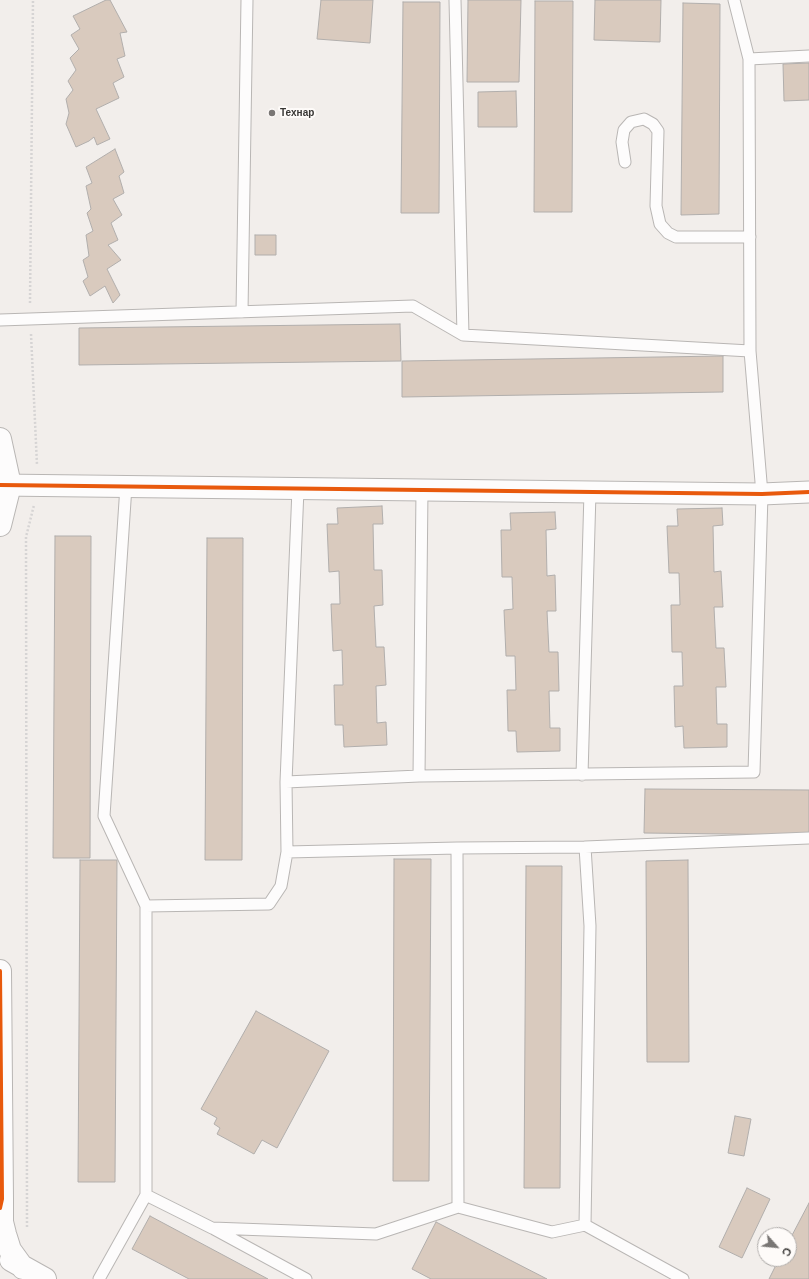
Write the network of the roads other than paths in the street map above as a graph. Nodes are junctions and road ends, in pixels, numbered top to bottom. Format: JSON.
{"nodes":[{"id":1,"x":247,"y":0,"type":"edge"},
{"id":2,"x":455,"y":0,"type":"edge"},
{"id":3,"x":734,"y":0,"type":"edge"},
{"id":4,"x":809,"y":56,"type":"edge"},
{"id":5,"x":749,"y":59,"type":"junction"},
{"id":6,"x":625,"y":162,"type":"dead end"},
{"id":7,"x":750,"y":237,"type":"junction"},
{"id":8,"x":242,"y":312,"type":"junction"},
{"id":9,"x":0,"y":320,"type":"edge"},
{"id":10,"x":462,"y":335,"type":"junction"},
{"id":11,"x":750,"y":352,"type":"junction"},
{"id":12,"x":0,"y":439,"type":"edge"},
{"id":13,"x":5,"y":485,"type":"edge"},
{"id":14,"x":126,"y":486,"type":"junction"},
{"id":15,"x":298,"y":488,"type":"junction"},
{"id":16,"x":422,"y":490,"type":"junction"},
{"id":17,"x":590,"y":492,"type":"junction"},
{"id":18,"x":809,"y":492,"type":"edge"},
{"id":19,"x":762,"y":494,"type":"junction"},
{"id":20,"x":0,"y":526,"type":"edge"},
{"id":21,"x":582,"y":774,"type":"junction"},
{"id":22,"x":419,"y":776,"type":"junction"},
{"id":23,"x":286,"y":782,"type":"junction"},
{"id":24,"x":809,"y":838,"type":"edge"},
{"id":25,"x":585,"y":847,"type":"junction"},
{"id":26,"x":457,"y":848,"type":"junction"},
{"id":27,"x":287,"y":852,"type":"junction"},
{"id":28,"x":146,"y":906,"type":"junction"},
{"id":29,"x":0,"y":971,"type":"edge"},
{"id":30,"x":146,"y":1195,"type":"junction"},
{"id":31,"x":1,"y":1203,"type":"edge"},
{"id":32,"x":458,"y":1207,"type":"junction"},
{"id":33,"x":585,"y":1226,"type":"junction"},
{"id":34,"x":212,"y":1228,"type":"junction"},
{"id":35,"x":0,"y":1254,"type":"edge"},
{"id":36,"x":23,"y":1268,"type":"junction"},
{"id":37,"x":45,"y":1279,"type":"edge"},
{"id":38,"x":99,"y":1279,"type":"edge"},
{"id":39,"x":306,"y":1279,"type":"edge"},
{"id":40,"x":684,"y":1279,"type":"edge"}],
"edges":[{"from":1,"to":8,"type":"lane"},
{"from":2,"to":10,"type":"lane"},
{"from":3,"to":5,"type":"lane"},
{"from":4,"to":5,"type":"lane"},
{"from":5,"to":7,"type":"lane"},
{"from":6,"to":7,"type":"lane"},
{"from":7,"to":11,"type":"lane"},
{"from":8,"to":9,"type":"lane"},
{"from":8,"to":10,"type":"lane"},
{"from":10,"to":11,"type":"lane"},
{"from":11,"to":19,"type":"lane"},
{"from":12,"to":13,"type":"street"},
{"from":13,"to":14,"type":"street"},
{"from":13,"to":20,"type":"street"},
{"from":14,"to":15,"type":"street"},
{"from":14,"to":28,"type":"lane"},
{"from":15,"to":16,"type":"street"},
{"from":15,"to":23,"type":"lane"},
{"from":16,"to":17,"type":"street"},
{"from":16,"to":22,"type":"lane"},
{"from":17,"to":19,"type":"street"},
{"from":17,"to":21,"type":"lane"},
{"from":18,"to":19,"type":"street"},
{"from":19,"to":21,"type":"lane"},
{"from":21,"to":22,"type":"lane"},
{"from":22,"to":23,"type":"lane"},
{"from":23,"to":27,"type":"lane"},
{"from":24,"to":25,"type":"lane"},
{"from":25,"to":26,"type":"lane"},
{"from":25,"to":33,"type":"lane"},
{"from":26,"to":27,"type":"lane"},
{"from":26,"to":32,"type":"lane"},
{"from":27,"to":28,"type":"lane"},
{"from":28,"to":30,"type":"lane"},
{"from":29,"to":31,"type":"street"},
{"from":30,"to":34,"type":"lane"},
{"from":30,"to":38,"type":"lane"},
{"from":31,"to":36,"type":"street"},
{"from":32,"to":33,"type":"lane"},
{"from":32,"to":34,"type":"lane"},
{"from":33,"to":40,"type":"lane"},
{"from":34,"to":39,"type":"lane"},
{"from":35,"to":36,"type":"street"},
{"from":36,"to":37,"type":"street"}]}
